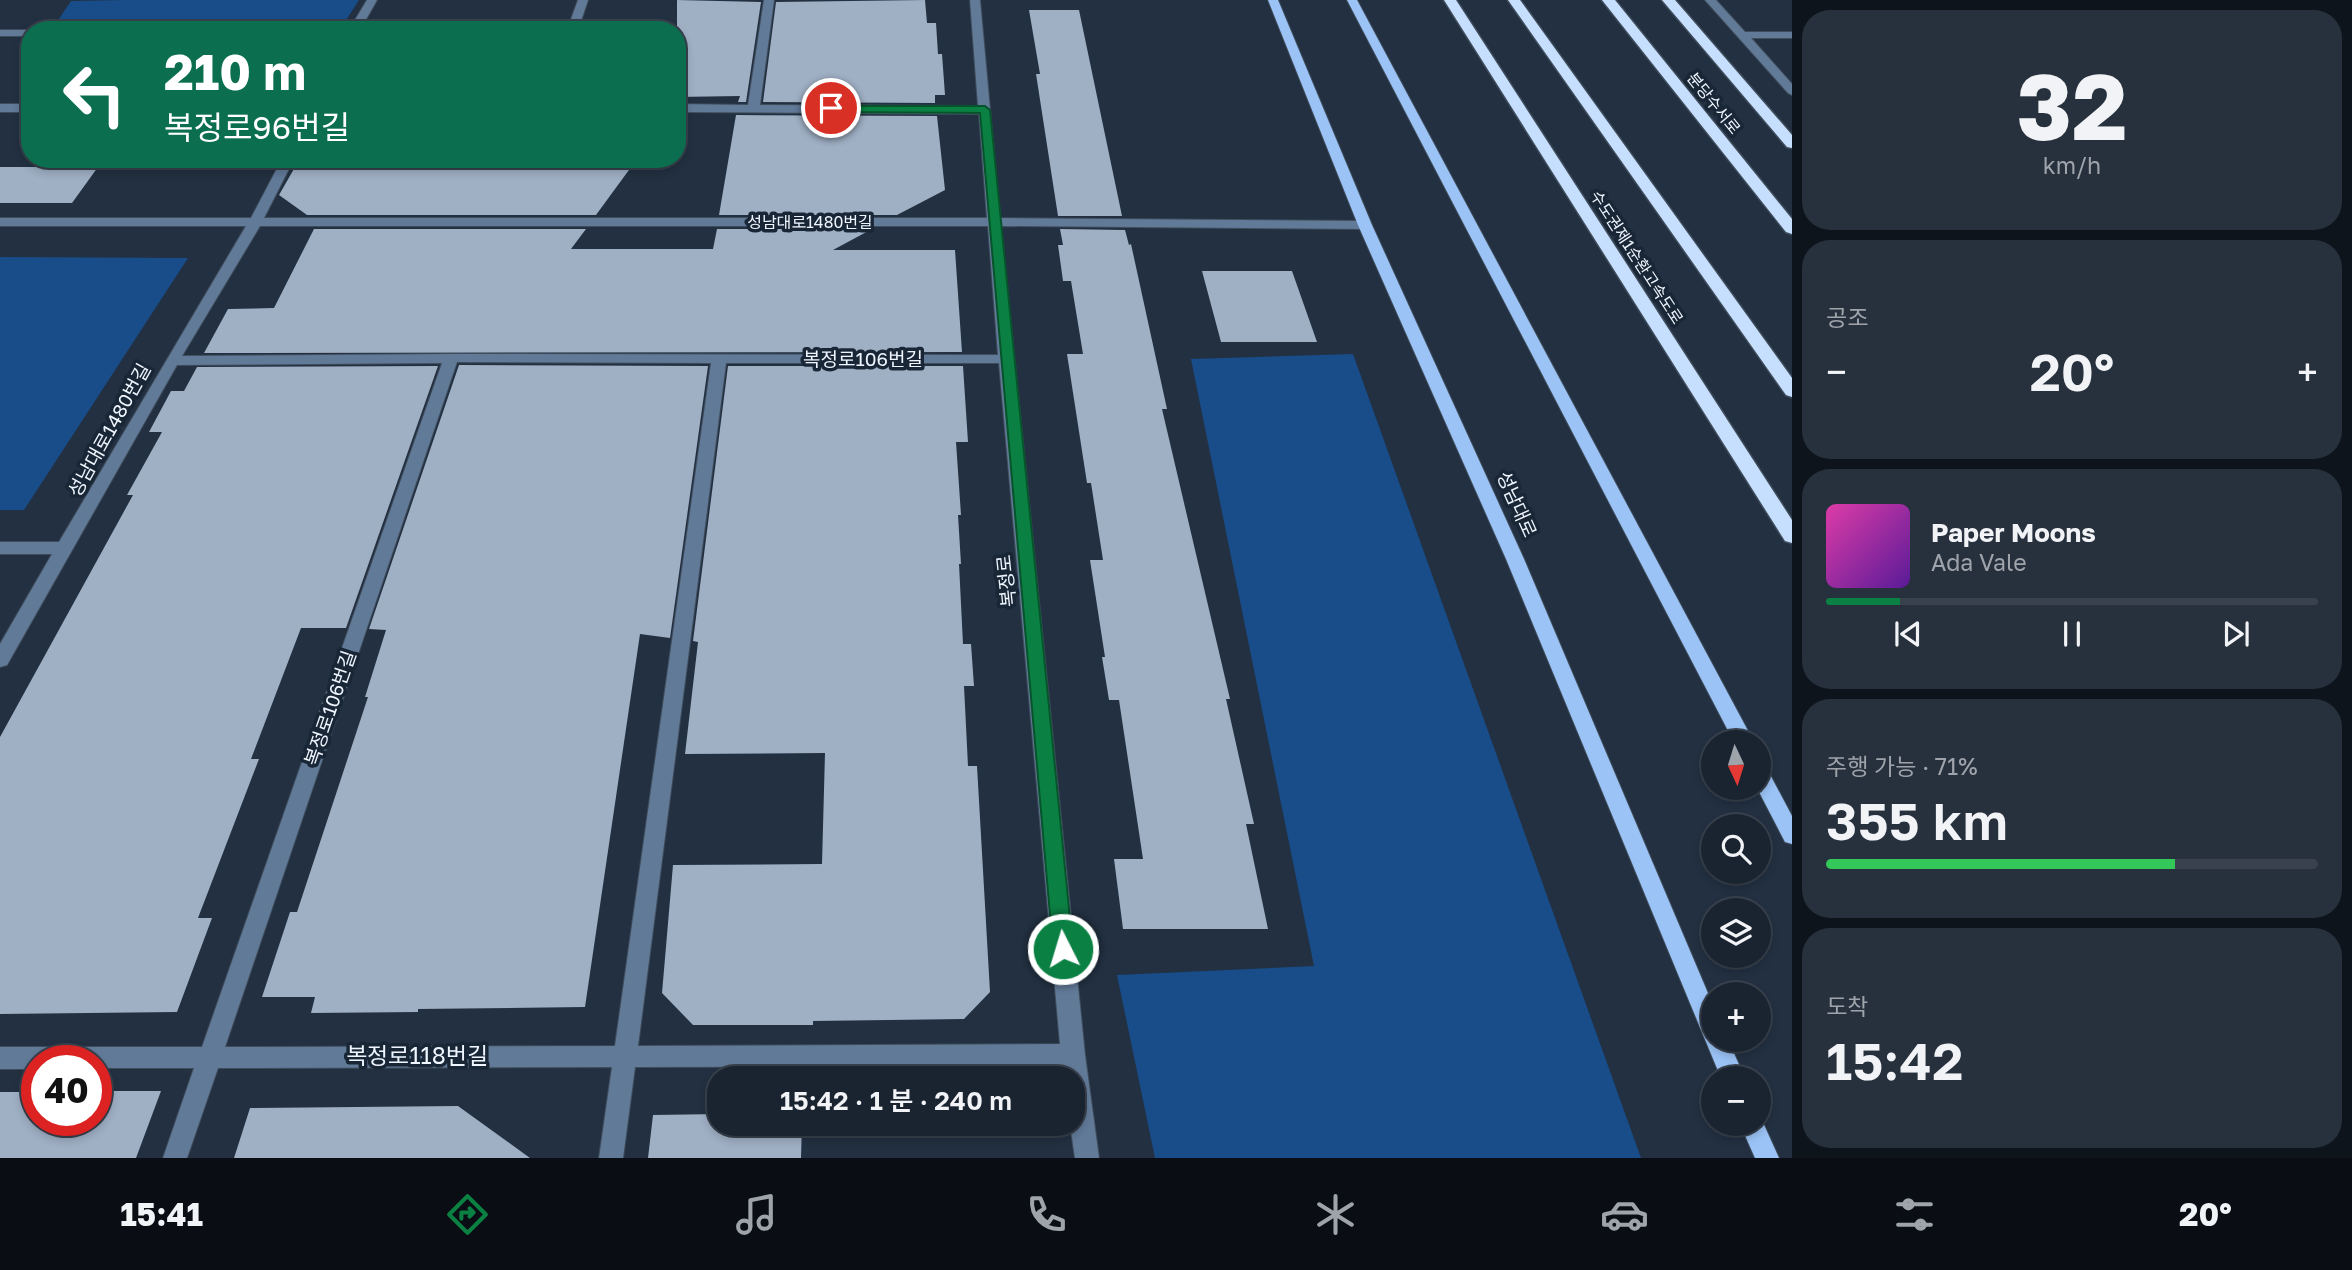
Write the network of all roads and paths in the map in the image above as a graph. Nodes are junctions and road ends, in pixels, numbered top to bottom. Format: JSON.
{"nodes":[{"id":1,"x":372,"y":0,"type":"edge"},
{"id":2,"x":583,"y":0,"type":"edge"},
{"id":3,"x":769,"y":0,"type":"edge"},
{"id":4,"x":975,"y":0,"type":"edge"},
{"id":5,"x":1273,"y":0,"type":"edge"},
{"id":6,"x":1352,"y":0,"type":"edge"},
{"id":7,"x":1450,"y":0,"type":"edge"},
{"id":8,"x":1514,"y":0,"type":"edge"},
{"id":9,"x":1608,"y":0,"type":"edge"},
{"id":10,"x":1668,"y":0,"type":"edge"},
{"id":11,"x":1710,"y":0,"type":"edge"},
{"id":12,"x":359,"y":21,"type":"edge"},
{"id":13,"x":575,"y":21,"type":"edge"},
{"id":14,"x":0,"y":33,"type":"edge"},
{"id":15,"x":21,"y":33,"type":"edge"},
{"id":16,"x":1741,"y":35,"type":"junction"},
{"id":17,"x":1792,"y":35,"type":"edge"},
{"id":18,"x":1792,"y":91,"type":"edge"},
{"id":19,"x":0,"y":108,"type":"edge"},
{"id":20,"x":21,"y":108,"type":"edge"},
{"id":21,"x":686,"y":108,"type":"edge"},
{"id":22,"x":754,"y":108,"type":"junction"},
{"id":23,"x":985,"y":110,"type":"junction"},
{"id":24,"x":1792,"y":144,"type":"edge"},
{"id":25,"x":283,"y":168,"type":"edge"},
{"id":26,"x":256,"y":221,"type":"junction"},
{"id":27,"x":0,"y":222,"type":"edge"},
{"id":28,"x":995,"y":222,"type":"junction"},
{"id":29,"x":1365,"y":225,"type":"junction"},
{"id":30,"x":1792,"y":229,"type":"edge"},
{"id":31,"x":451,"y":358,"type":"junction"},
{"id":32,"x":719,"y":358,"type":"junction"},
{"id":33,"x":1006,"y":359,"type":"junction"},
{"id":34,"x":172,"y":361,"type":"junction"},
{"id":35,"x":1792,"y":391,"type":"edge"},
{"id":36,"x":1792,"y":536,"type":"edge"},
{"id":37,"x":0,"y":548,"type":"edge"},
{"id":38,"x":66,"y":548,"type":"junction"},
{"id":39,"x":0,"y":660,"type":"edge"},
{"id":40,"x":1738,"y":730,"type":"edge"},
{"id":41,"x":1771,"y":795,"type":"edge"},
{"id":42,"x":1792,"y":836,"type":"edge"},
{"id":43,"x":1701,"y":1002,"type":"edge"},
{"id":44,"x":625,"y":1055,"type":"junction"},
{"id":45,"x":1073,"y":1055,"type":"junction"},
{"id":46,"x":208,"y":1057,"type":"junction"},
{"id":47,"x":0,"y":1058,"type":"edge"},
{"id":48,"x":1757,"y":1136,"type":"edge"},
{"id":49,"x":175,"y":1158,"type":"edge"},
{"id":50,"x":611,"y":1158,"type":"edge"},
{"id":51,"x":1087,"y":1158,"type":"edge"},
{"id":52,"x":1767,"y":1158,"type":"edge"}],
"edges":[{"from":1,"to":12,"type":"street"},
{"from":2,"to":13,"type":"street"},
{"from":3,"to":22,"type":"street"},
{"from":4,"to":23,"type":"street","name":"복정로"},
{"from":5,"to":29,"type":"main road","name":"성남대로"},
{"from":6,"to":40,"type":"main road"},
{"from":7,"to":36,"type":"highway","name":"수도권제1순환고속도로"},
{"from":8,"to":35,"type":"highway"},
{"from":9,"to":30,"type":"highway","name":"분당수서로"},
{"from":10,"to":24,"type":"highway","name":"분당수서로"},
{"from":11,"to":16,"type":"street"},
{"from":14,"to":15,"type":"street"},
{"from":16,"to":17,"type":"street"},
{"from":16,"to":18,"type":"street"},
{"from":19,"to":20,"type":"street"},
{"from":21,"to":22,"type":"street"},
{"from":22,"to":23,"type":"street"},
{"from":23,"to":28,"type":"street","name":"복정로"},
{"from":25,"to":26,"type":"street"},
{"from":26,"to":27,"type":"street","name":"성남대로1480번길"},
{"from":26,"to":28,"type":"street","name":"성남대로1480번길"},
{"from":26,"to":34,"type":"street","name":"성남대로1480번길"},
{"from":28,"to":29,"type":"street","name":"성남대로1480번길"},
{"from":28,"to":33,"type":"street","name":"복정로"},
{"from":29,"to":43,"type":"main road","name":"성남대로"},
{"from":31,"to":32,"type":"street","name":"복정로106번길"},
{"from":31,"to":34,"type":"street","name":"복정로106번길"},
{"from":31,"to":46,"type":"street","name":"복정로106번길"},
{"from":32,"to":33,"type":"street","name":"복정로106번길"},
{"from":32,"to":44,"type":"street"},
{"from":33,"to":45,"type":"street","name":"복정로"},
{"from":34,"to":38,"type":"street","name":"성남대로1480번길"},
{"from":37,"to":38,"type":"street"},
{"from":38,"to":39,"type":"street","name":"성남대로1480번길"},
{"from":41,"to":42,"type":"main road"},
{"from":44,"to":45,"type":"street","name":"복정로118번길"},
{"from":44,"to":46,"type":"street","name":"복정로118번길"},
{"from":44,"to":50,"type":"street"},
{"from":45,"to":51,"type":"street","name":"복정로"},
{"from":46,"to":47,"type":"street","name":"복정로118번길"},
{"from":46,"to":49,"type":"street"},
{"from":48,"to":52,"type":"main road"}]}
